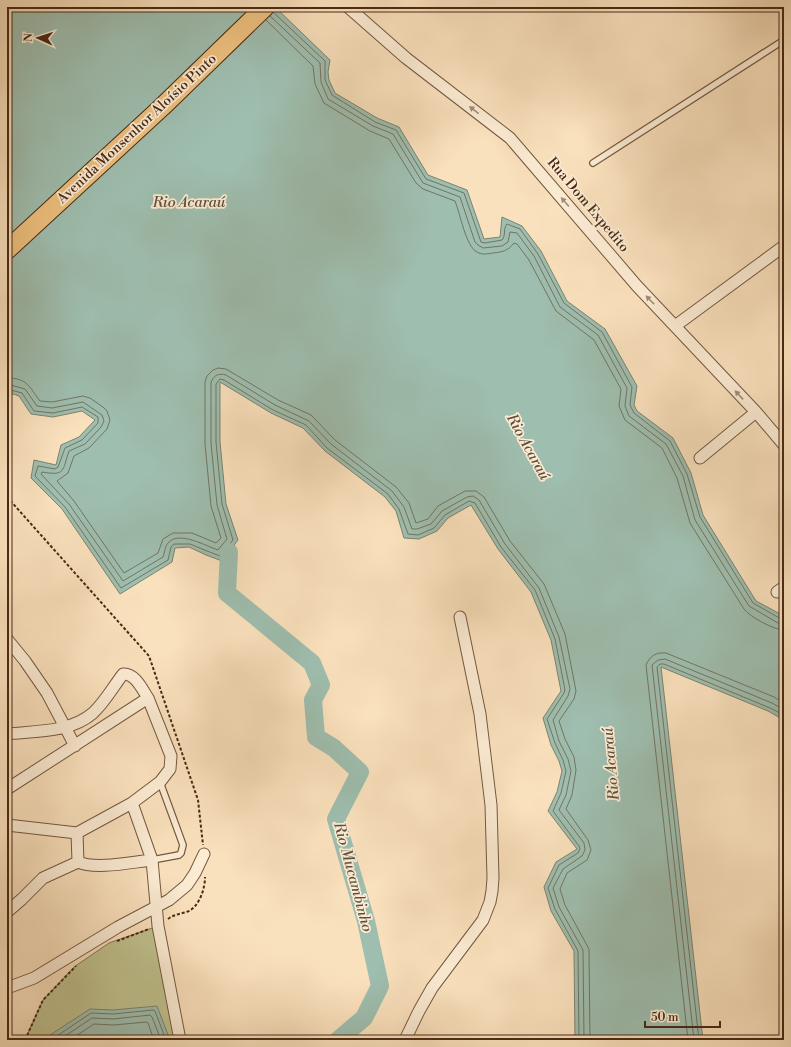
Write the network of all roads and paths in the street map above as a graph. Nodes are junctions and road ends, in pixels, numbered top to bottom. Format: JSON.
{"nodes":[{"id":1,"x":265,"y":7,"type":"edge"},
{"id":2,"x":348,"y":7,"type":"edge"},
{"id":3,"x":784,"y":40,"type":"edge"},
{"id":4,"x":593,"y":163,"type":"dead end"},
{"id":5,"x":784,"y":246,"type":"edge"},
{"id":6,"x":7,"y":250,"type":"edge"},
{"id":7,"x":675,"y":326,"type":"junction"},
{"id":8,"x":756,"y":412,"type":"junction"},
{"id":9,"x":784,"y":445,"type":"edge"},
{"id":10,"x":700,"y":458,"type":"dead end"},
{"id":11,"x":460,"y":617,"type":"dead end"},
{"id":12,"x":7,"y":639,"type":"edge"},
{"id":13,"x":148,"y":698,"type":"junction"},
{"id":14,"x":66,"y":728,"type":"junction"},
{"id":15,"x":7,"y":734,"type":"edge"},
{"id":16,"x":75,"y":746,"type":"junction"},
{"id":17,"x":160,"y":782,"type":"junction"},
{"id":18,"x":7,"y":789,"type":"edge"},
{"id":19,"x":132,"y":803,"type":"junction"},
{"id":20,"x":7,"y":825,"type":"edge"},
{"id":21,"x":77,"y":833,"type":"junction"},
{"id":22,"x":204,"y":854,"type":"dead end"},
{"id":23,"x":152,"y":860,"type":"junction"},
{"id":24,"x":78,"y":862,"type":"junction"},
{"id":25,"x":205,"y":876,"type":"dead end"},
{"id":26,"x":156,"y":906,"type":"junction"},
{"id":27,"x":7,"y":912,"type":"edge"},
{"id":28,"x":158,"y":926,"type":"junction"},
{"id":29,"x":116,"y":941,"type":"dead end"},
{"id":30,"x":80,"y":963,"type":"dead end"},
{"id":31,"x":7,"y":988,"type":"edge"},
{"id":32,"x":25,"y":1040,"type":"edge"},
{"id":33,"x":180,"y":1040,"type":"edge"},
{"id":34,"x":405,"y":1040,"type":"edge"}],
"edges":[{"from":1,"to":6,"type":"main road","name":"Avenida Monsenhor Aloísio Pinto"},
{"from":7,"to":2,"type":"street","name":"Rua Dom Expedito","one_way":true},
{"from":3,"to":4,"type":"lane"},
{"from":5,"to":7,"type":"street"},
{"from":8,"to":7,"type":"street","name":"Rua Dom Expedito","one_way":true},
{"from":8,"to":9,"type":"street","name":"Rua Dom Expedito"},
{"from":8,"to":10,"type":"street"},
{"from":11,"to":34,"type":"street"},
{"from":12,"to":14,"type":"street"},
{"from":13,"to":14,"type":"street"},
{"from":13,"to":16,"type":"street"},
{"from":13,"to":17,"type":"street"},
{"from":14,"to":15,"type":"street"},
{"from":14,"to":16,"type":"street"},
{"from":16,"to":18,"type":"street"},
{"from":17,"to":19,"type":"street"},
{"from":17,"to":23,"type":"lane"},
{"from":19,"to":21,"type":"street"},
{"from":19,"to":23,"type":"street"},
{"from":20,"to":21,"type":"street"},
{"from":21,"to":24,"type":"street"},
{"from":22,"to":26,"type":"street"},
{"from":23,"to":24,"type":"street"},
{"from":23,"to":26,"type":"street"},
{"from":24,"to":27,"type":"street"},
{"from":25,"to":28,"type":"path"},
{"from":26,"to":28,"type":"street"},
{"from":26,"to":31,"type":"street"},
{"from":28,"to":29,"type":"path"},
{"from":28,"to":33,"type":"street"},
{"from":30,"to":32,"type":"path"}]}
